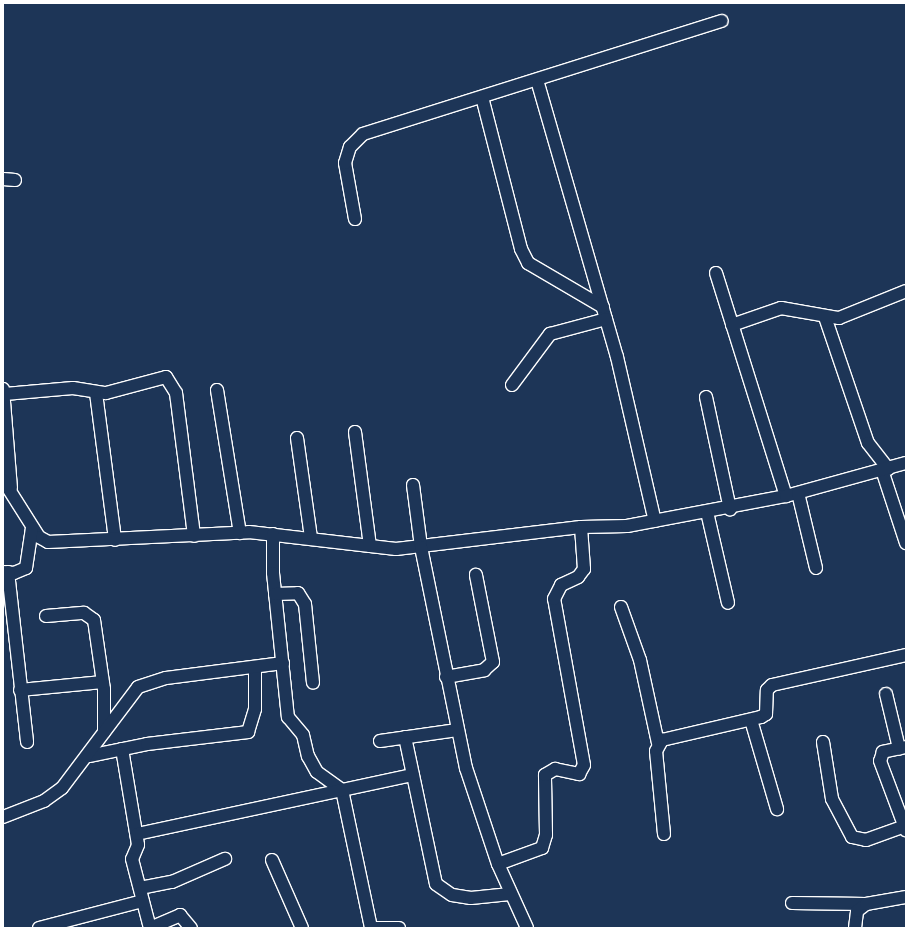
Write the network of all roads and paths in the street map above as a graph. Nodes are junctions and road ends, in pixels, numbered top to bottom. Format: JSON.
{"nodes":[{"id":1,"x":722,"y":21,"type":"dead end"},
{"id":2,"x":537,"y":80,"type":"junction"},
{"id":3,"x":482,"y":97,"type":"junction"},
{"id":4,"x":354,"y":218,"type":"dead end"},
{"id":5,"x":716,"y":273,"type":"dead end"},
{"id":6,"x":906,"y":291,"type":"edge"},
{"id":7,"x":603,"y":307,"type":"junction"},
{"id":8,"x":825,"y":317,"type":"junction"},
{"id":9,"x":606,"y":319,"type":"junction"},
{"id":10,"x":732,"y":325,"type":"junction"},
{"id":11,"x":512,"y":385,"type":"dead end"},
{"id":12,"x":217,"y":390,"type":"dead end"},
{"id":13,"x":4,"y":392,"type":"edge"},
{"id":14,"x":96,"y":393,"type":"junction"},
{"id":15,"x":706,"y":397,"type":"dead end"},
{"id":16,"x":355,"y":432,"type":"dead end"},
{"id":17,"x":297,"y":438,"type":"dead end"},
{"id":18,"x":906,"y":464,"type":"edge"},
{"id":19,"x":885,"y":469,"type":"junction"},
{"id":20,"x":7,"y":484,"type":"edge"},
{"id":21,"x":413,"y":485,"type":"dead end"},
{"id":22,"x":798,"y":493,"type":"junction"},
{"id":23,"x":786,"y":496,"type":"junction"},
{"id":24,"x":730,"y":509,"type":"junction"},
{"id":25,"x":707,"y":512,"type":"junction"},
{"id":26,"x":655,"y":521,"type":"junction"},
{"id":27,"x":581,"y":527,"type":"junction"},
{"id":28,"x":32,"y":528,"type":"junction"},
{"id":29,"x":240,"y":533,"type":"junction"},
{"id":30,"x":273,"y":534,"type":"junction"},
{"id":31,"x":194,"y":536,"type":"junction"},
{"id":32,"x":311,"y":537,"type":"junction"},
{"id":33,"x":115,"y":540,"type":"junction"},
{"id":34,"x":906,"y":543,"type":"edge"},
{"id":35,"x":370,"y":546,"type":"junction"},
{"id":36,"x":421,"y":547,"type":"junction"},
{"id":37,"x":816,"y":568,"type":"dead end"},
{"id":38,"x":6,"y":572,"type":"edge"},
{"id":39,"x":476,"y":575,"type":"dead end"},
{"id":40,"x":275,"y":594,"type":"junction"},
{"id":41,"x":728,"y":603,"type":"dead end"},
{"id":42,"x":621,"y":607,"type":"dead end"},
{"id":43,"x":46,"y":616,"type":"dead end"},
{"id":44,"x":906,"y":656,"type":"edge"},
{"id":45,"x":283,"y":663,"type":"junction"},
{"id":46,"x":255,"y":667,"type":"junction"},
{"id":47,"x":446,"y":677,"type":"junction"},
{"id":48,"x":103,"y":682,"type":"junction"},
{"id":49,"x":313,"y":683,"type":"dead end"},
{"id":50,"x":20,"y":690,"type":"junction"},
{"id":51,"x":886,"y":694,"type":"dead end"},
{"id":52,"x":751,"y":720,"type":"junction"},
{"id":53,"x":457,"y":730,"type":"junction"},
{"id":54,"x":104,"y":732,"type":"junction"},
{"id":55,"x":405,"y":737,"type":"junction"},
{"id":56,"x":380,"y":741,"type":"dead end"},
{"id":57,"x":27,"y":742,"type":"dead end"},
{"id":58,"x":823,"y":742,"type":"dead end"},
{"id":59,"x":658,"y":744,"type":"junction"},
{"id":60,"x":903,"y":747,"type":"edge"},
{"id":61,"x":122,"y":749,"type":"junction"},
{"id":62,"x":89,"y":756,"type":"junction"},
{"id":63,"x":413,"y":775,"type":"junction"},
{"id":64,"x":342,"y":790,"type":"junction"},
{"id":65,"x":776,"y":809,"type":"dead end"},
{"id":66,"x":3,"y":817,"type":"edge"},
{"id":67,"x":905,"y":828,"type":"edge"},
{"id":68,"x":137,"y":834,"type":"junction"},
{"id":69,"x":664,"y":834,"type":"dead end"},
{"id":70,"x":225,"y":859,"type":"dead end"},
{"id":71,"x":272,"y":860,"type":"dead end"},
{"id":72,"x":498,"y":864,"type":"junction"},
{"id":73,"x":140,"y":888,"type":"junction"},
{"id":74,"x":510,"y":894,"type":"junction"},
{"id":75,"x":906,"y":897,"type":"edge"},
{"id":76,"x":143,"y":901,"type":"junction"},
{"id":77,"x":792,"y":903,"type":"dead end"},
{"id":78,"x":866,"y":904,"type":"junction"},
{"id":79,"x":39,"y":928,"type":"edge"},
{"id":80,"x":150,"y":928,"type":"edge"},
{"id":81,"x":191,"y":928,"type":"edge"},
{"id":82,"x":302,"y":928,"type":"edge"},
{"id":83,"x":371,"y":928,"type":"edge"},
{"id":84,"x":399,"y":928,"type":"edge"},
{"id":85,"x":528,"y":928,"type":"edge"},
{"id":86,"x":855,"y":928,"type":"edge"}],
"edges":[{"from":1,"to":2,"type":"street"},
{"from":2,"to":3,"type":"street"},
{"from":2,"to":7,"type":"street"},
{"from":3,"to":4,"type":"street"},
{"from":3,"to":7,"type":"street"},
{"from":5,"to":10,"type":"street"},
{"from":6,"to":8,"type":"street"},
{"from":7,"to":9,"type":"street"},
{"from":8,"to":10,"type":"street"},
{"from":8,"to":19,"type":"street"},
{"from":9,"to":11,"type":"street"},
{"from":9,"to":26,"type":"street"},
{"from":10,"to":23,"type":"street"},
{"from":12,"to":29,"type":"street"},
{"from":13,"to":14,"type":"street"},
{"from":13,"to":20,"type":"street"},
{"from":14,"to":31,"type":"street"},
{"from":14,"to":33,"type":"street"},
{"from":15,"to":24,"type":"street"},
{"from":16,"to":35,"type":"street"},
{"from":17,"to":32,"type":"street"},
{"from":18,"to":19,"type":"street"},
{"from":19,"to":22,"type":"street"},
{"from":19,"to":34,"type":"street"},
{"from":20,"to":28,"type":"street"},
{"from":21,"to":36,"type":"street"},
{"from":22,"to":23,"type":"street"},
{"from":22,"to":37,"type":"street"},
{"from":23,"to":24,"type":"street"},
{"from":24,"to":25,"type":"street"},
{"from":25,"to":26,"type":"street"},
{"from":25,"to":41,"type":"street"},
{"from":26,"to":27,"type":"street"},
{"from":27,"to":36,"type":"street"},
{"from":27,"to":72,"type":"street"},
{"from":28,"to":33,"type":"street"},
{"from":28,"to":38,"type":"street"},
{"from":29,"to":30,"type":"street"},
{"from":29,"to":31,"type":"street"},
{"from":30,"to":32,"type":"street"},
{"from":30,"to":40,"type":"street"},
{"from":31,"to":33,"type":"street"},
{"from":32,"to":35,"type":"street"},
{"from":35,"to":36,"type":"street"},
{"from":36,"to":47,"type":"street"},
{"from":38,"to":50,"type":"street"},
{"from":39,"to":47,"type":"street"},
{"from":40,"to":45,"type":"street"},
{"from":40,"to":49,"type":"street"},
{"from":42,"to":59,"type":"street"},
{"from":43,"to":48,"type":"street"},
{"from":44,"to":52,"type":"street"},
{"from":45,"to":46,"type":"street"},
{"from":45,"to":64,"type":"street"},
{"from":46,"to":54,"type":"street"},
{"from":46,"to":61,"type":"street"},
{"from":47,"to":53,"type":"street"},
{"from":48,"to":50,"type":"street"},
{"from":48,"to":54,"type":"street"},
{"from":50,"to":57,"type":"street"},
{"from":51,"to":60,"type":"street"},
{"from":52,"to":59,"type":"street"},
{"from":52,"to":65,"type":"street"},
{"from":53,"to":55,"type":"street"},
{"from":53,"to":72,"type":"street"},
{"from":54,"to":62,"type":"street"},
{"from":55,"to":56,"type":"street"},
{"from":55,"to":63,"type":"street"},
{"from":58,"to":67,"type":"street"},
{"from":59,"to":69,"type":"street"},
{"from":60,"to":67,"type":"street"},
{"from":61,"to":62,"type":"street"},
{"from":61,"to":68,"type":"street"},
{"from":62,"to":66,"type":"street"},
{"from":63,"to":64,"type":"street"},
{"from":63,"to":74,"type":"street"},
{"from":64,"to":68,"type":"street"},
{"from":64,"to":83,"type":"street"},
{"from":68,"to":73,"type":"street"},
{"from":70,"to":73,"type":"street"},
{"from":71,"to":82,"type":"street"},
{"from":72,"to":74,"type":"street"},
{"from":73,"to":76,"type":"street"},
{"from":74,"to":85,"type":"street"},
{"from":75,"to":78,"type":"street"},
{"from":76,"to":79,"type":"street"},
{"from":76,"to":80,"type":"street"},
{"from":77,"to":78,"type":"street"},
{"from":78,"to":86,"type":"street"},
{"from":80,"to":81,"type":"street"},
{"from":83,"to":84,"type":"street"}]}
